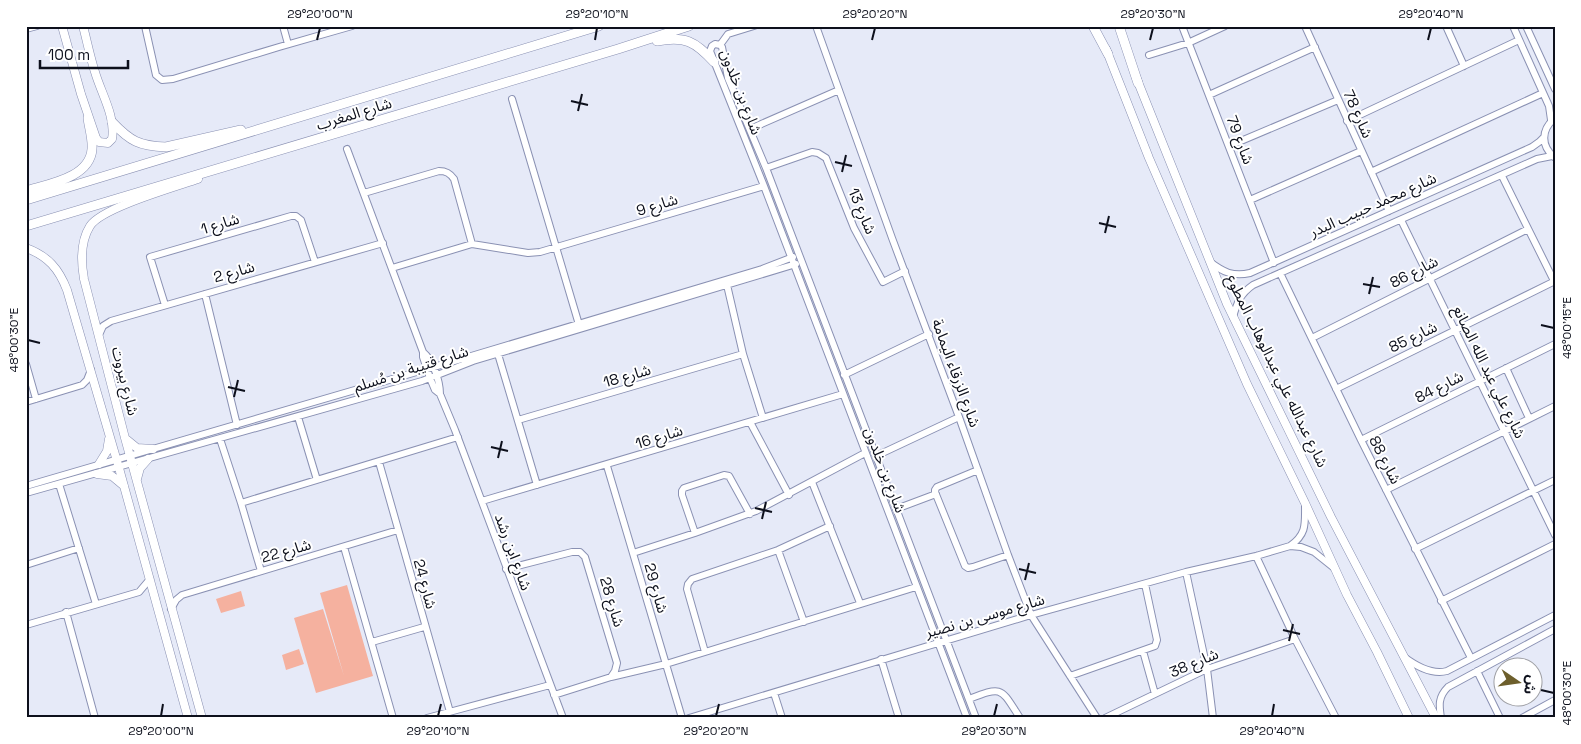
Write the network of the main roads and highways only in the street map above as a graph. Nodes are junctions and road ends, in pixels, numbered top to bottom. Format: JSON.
{"nodes":[{"id":1,"x":62,"y":26,"type":"edge"},
{"id":2,"x":598,"y":26,"type":"edge"},
{"id":3,"x":689,"y":26,"type":"edge"},
{"id":4,"x":1094,"y":26,"type":"edge"},
{"id":5,"x":1098,"y":26,"type":"edge"},
{"id":6,"x":1115,"y":26,"type":"edge"},
{"id":7,"x":1119,"y":26,"type":"edge"},
{"id":8,"x":85,"y":28,"type":"edge"},
{"id":9,"x":625,"y":47,"type":"junction"},
{"id":10,"x":1108,"y":54,"type":"junction"},
{"id":11,"x":714,"y":62,"type":"road end"},
{"id":12,"x":1138,"y":83,"type":"junction"},
{"id":13,"x":88,"y":118,"type":"junction"},
{"id":14,"x":295,"y":119,"type":"junction"},
{"id":15,"x":112,"y":122,"type":"junction"},
{"id":16,"x":258,"y":157,"type":"junction"},
{"id":17,"x":26,"y":191,"type":"edge"},
{"id":18,"x":26,"y":200,"type":"edge"},
{"id":19,"x":26,"y":226,"type":"edge"},
{"id":20,"x":26,"y":248,"type":"edge"},
{"id":21,"x":109,"y":434,"type":"junction"},
{"id":22,"x":124,"y":438,"type":"junction"},
{"id":23,"x":153,"y":449,"type":"road end"},
{"id":24,"x":148,"y":460,"type":"road end"},
{"id":25,"x":99,"y":464,"type":"road end"},
{"id":26,"x":97,"y":474,"type":"road end"},
{"id":27,"x":137,"y":483,"type":"junction"},
{"id":28,"x":124,"y":486,"type":"junction"},
{"id":29,"x":184,"y":657,"type":"junction"},
{"id":30,"x":172,"y":660,"type":"junction"},
{"id":31,"x":188,"y":718,"type":"edge"},
{"id":32,"x":202,"y":718,"type":"edge"},
{"id":33,"x":1409,"y":718,"type":"edge"},
{"id":34,"x":1436,"y":718,"type":"edge"}],
"edges":[{"from":1,"to":13,"type":"main road"},
{"from":2,"to":14,"type":"highway","name":"شارع المغرب"},
{"from":3,"to":9,"type":"highway","name":"شارع المغرب"},
{"from":4,"to":10,"type":"highway"},
{"from":5,"to":10,"type":"main road","name":"شارع عبدالله علي عبدالوهاب المطوع"},
{"from":6,"to":12,"type":"main road","name":"شارع عبدالله علي عبدالوهاب المطوع"},
{"from":7,"to":12,"type":"highway"},
{"from":8,"to":15,"type":"main road"},
{"from":9,"to":11,"type":"highway"},
{"from":9,"to":16,"type":"highway","name":"شارع المغرب"},
{"from":10,"to":33,"type":"main road","name":"شارع عبدالله علي عبدالوهاب المطوع"},
{"from":12,"to":34,"type":"main road","name":"شارع عبدالله علي عبدالوهاب المطوع"},
{"from":13,"to":15,"type":"main road"},
{"from":13,"to":17,"type":"highway"},
{"from":14,"to":15,"type":"highway"},
{"from":14,"to":18,"type":"highway","name":"شارع المغرب"},
{"from":16,"to":19,"type":"highway","name":"شارع المغرب"},
{"from":16,"to":22,"type":"main road","name":"شارع بيروت"},
{"from":20,"to":21,"type":"main road","name":"شارع بيروت"},
{"from":21,"to":25,"type":"main road"},
{"from":21,"to":28,"type":"main road","name":"شارع بيروت"},
{"from":22,"to":23,"type":"main road"},
{"from":22,"to":27,"type":"main road","name":"شارع بيروت"},
{"from":24,"to":27,"type":"main road"},
{"from":26,"to":28,"type":"main road"},
{"from":27,"to":29,"type":"main road","name":"شارع بيروت"},
{"from":28,"to":30,"type":"main road","name":"شارع بيروت"},
{"from":29,"to":30,"type":"main road"},
{"from":29,"to":32,"type":"main road","name":"شارع بيروت"},
{"from":30,"to":31,"type":"main road","name":"شارع بيروت"}]}
